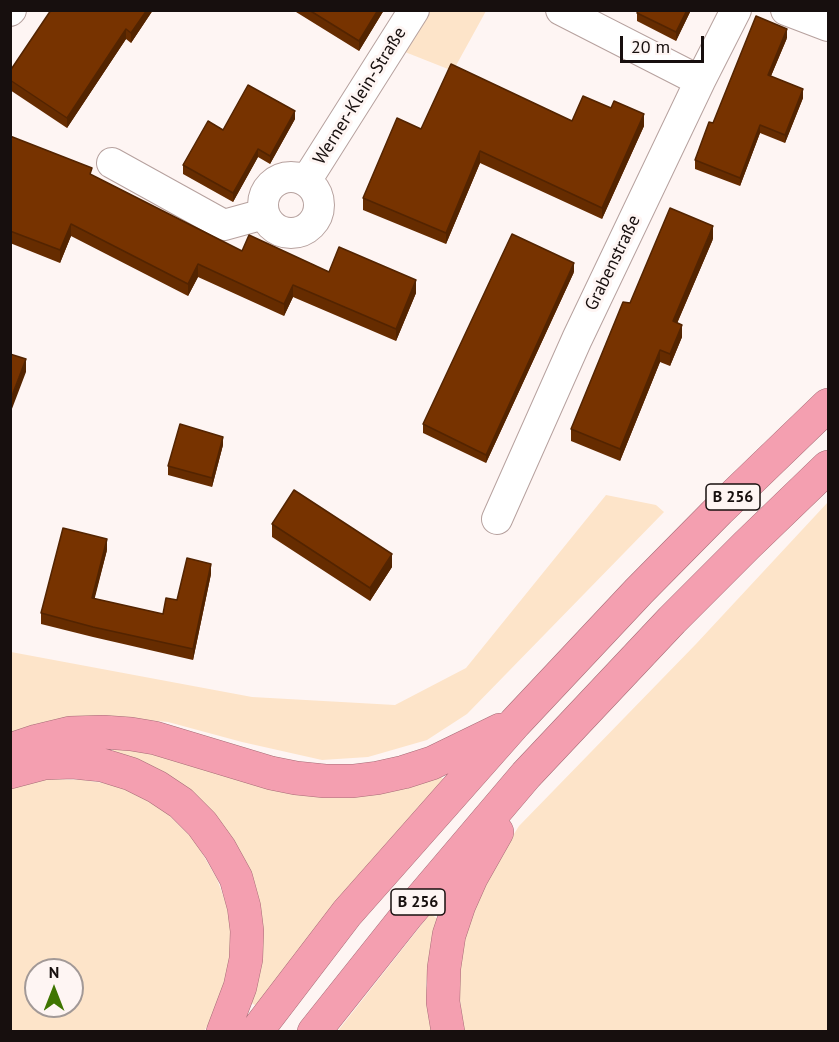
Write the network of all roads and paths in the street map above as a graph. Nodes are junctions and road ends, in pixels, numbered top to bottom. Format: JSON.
{"nodes":[{"id":1,"x":414,"y":10,"type":"edge"},
{"id":2,"x":561,"y":10,"type":"edge"},
{"id":3,"x":736,"y":10,"type":"edge"},
{"id":4,"x":786,"y":10,"type":"edge"},
{"id":5,"x":828,"y":26,"type":"edge"},
{"id":6,"x":700,"y":81,"type":"junction"},
{"id":7,"x":112,"y":163,"type":"dead end"},
{"id":8,"x":306,"y":181,"type":"junction"},
{"id":9,"x":264,"y":214,"type":"junction"},
{"id":10,"x":828,"y":405,"type":"edge"},
{"id":11,"x":828,"y":467,"type":"edge"},
{"id":12,"x":497,"y":519,"type":"dead end"},
{"id":13,"x":515,"y":723,"type":"junction"},
{"id":14,"x":10,"y":750,"type":"edge"},
{"id":15,"x":10,"y":772,"type":"edge"},
{"id":16,"x":526,"y":775,"type":"junction"},
{"id":17,"x":223,"y":1032,"type":"edge"},
{"id":18,"x":256,"y":1032,"type":"edge"},
{"id":19,"x":314,"y":1032,"type":"edge"},
{"id":20,"x":448,"y":1032,"type":"edge"}],
"edges":[{"from":1,"to":8,"type":"street","name":"Werner-Klein-Straße"},
{"from":2,"to":6,"type":"street"},
{"from":3,"to":6,"type":"street","name":"Grabenstraße"},
{"from":4,"to":5,"type":"street"},
{"from":6,"to":12,"type":"street","name":"Grabenstraße"},
{"from":7,"to":9,"type":"street"},
{"from":8,"to":9,"type":"street","name":"Werner-Klein-Straße"},
{"from":8,"to":9,"type":"street","name":"Werner-Klein-Straße"},
{"from":10,"to":13,"type":"highway","number":"B 256"},
{"from":11,"to":16,"type":"highway","number":"B 256"},
{"from":13,"to":14,"type":"highway"},
{"from":13,"to":18,"type":"highway","number":"B 256"},
{"from":15,"to":17,"type":"highway"},
{"from":16,"to":19,"type":"highway","number":"B 256"},
{"from":16,"to":20,"type":"highway"}]}
